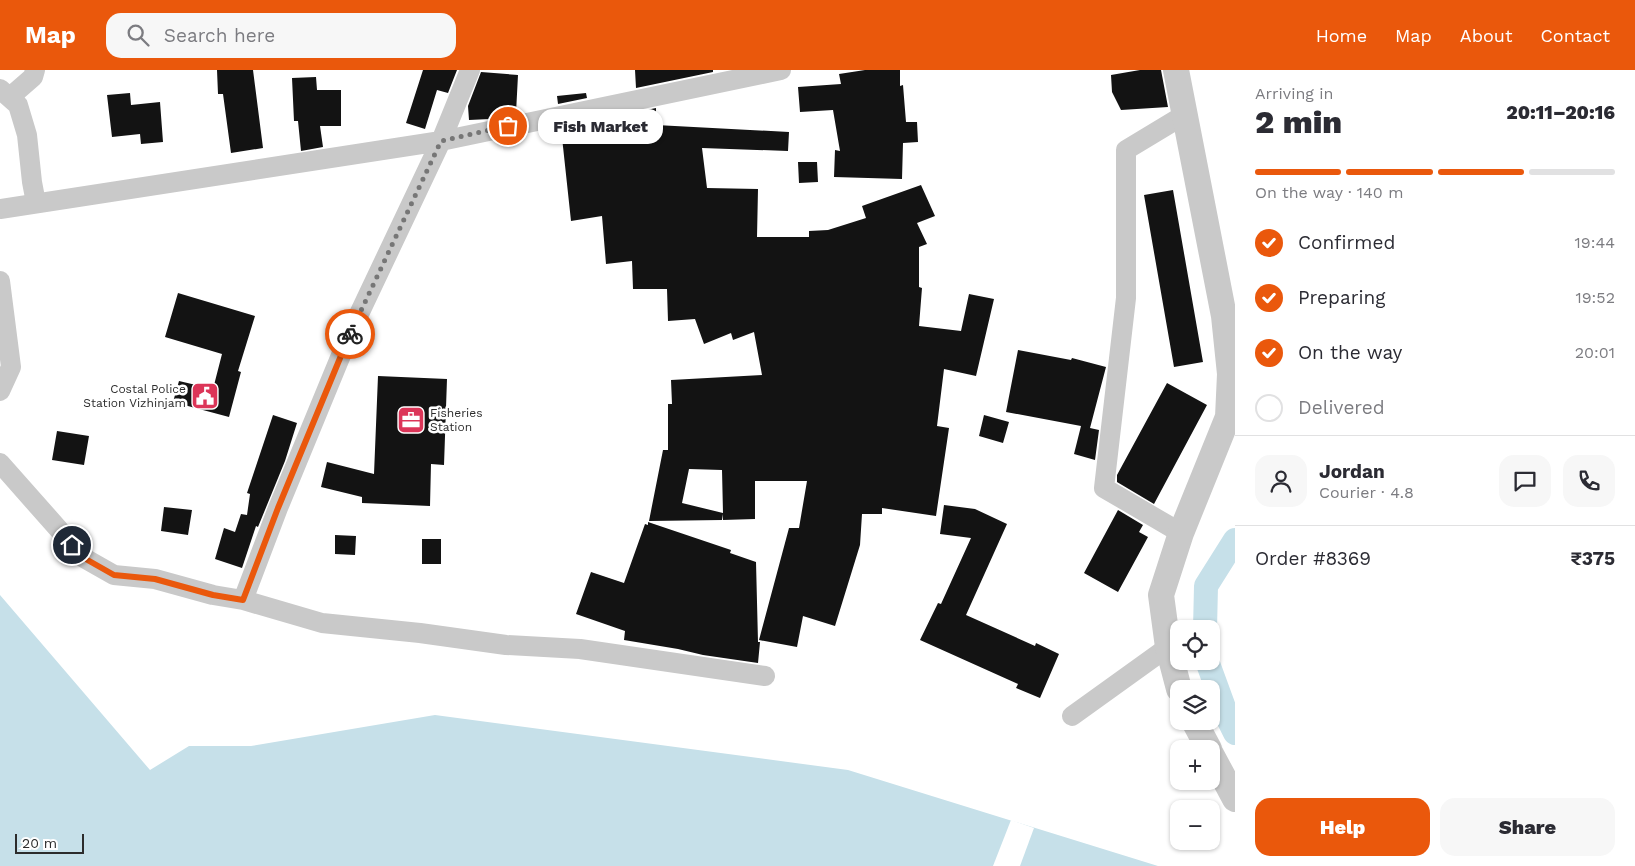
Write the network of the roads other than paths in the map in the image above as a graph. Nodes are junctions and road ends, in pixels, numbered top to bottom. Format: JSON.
{"nodes":[{"id":1,"x":35,"y":70,"type":"edge"},
{"id":2,"x":470,"y":70,"type":"edge"},
{"id":3,"x":781,"y":70,"type":"edge"},
{"id":4,"x":1176,"y":70,"type":"edge"},
{"id":5,"x":5,"y":93,"type":"edge"},
{"id":6,"x":1184,"y":115,"type":"junction"},
{"id":7,"x":441,"y":141,"type":"junction"},
{"id":8,"x":36,"y":203,"type":"junction"},
{"id":9,"x":0,"y":209,"type":"edge"},
{"id":10,"x":0,"y":281,"type":"edge"},
{"id":11,"x":0,"y":391,"type":"edge"},
{"id":12,"x":0,"y":463,"type":"edge"},
{"id":13,"x":1181,"y":533,"type":"junction"},
{"id":14,"x":243,"y":600,"type":"junction"},
{"id":15,"x":1168,"y":647,"type":"junction"},
{"id":16,"x":765,"y":676,"type":"dead end"},
{"id":17,"x":1177,"y":680,"type":"edge"},
{"id":18,"x":1072,"y":716,"type":"dead end"},
{"id":19,"x":1220,"y":771,"type":"edge"},
{"id":20,"x":1235,"y":799,"type":"edge"}],
"edges":[{"from":1,"to":5,"type":"street"},
{"from":2,"to":7,"type":"street"},
{"from":3,"to":7,"type":"street"},
{"from":4,"to":6,"type":"street"},
{"from":5,"to":8,"type":"street"},
{"from":6,"to":13,"type":"street"},
{"from":6,"to":13,"type":"street"},
{"from":7,"to":8,"type":"street"},
{"from":7,"to":14,"type":"street"},
{"from":8,"to":9,"type":"street"},
{"from":10,"to":11,"type":"street"},
{"from":12,"to":14,"type":"street"},
{"from":13,"to":15,"type":"street"},
{"from":14,"to":16,"type":"street"},
{"from":15,"to":17,"type":"street"},
{"from":15,"to":18,"type":"street"},
{"from":19,"to":20,"type":"street"}]}
